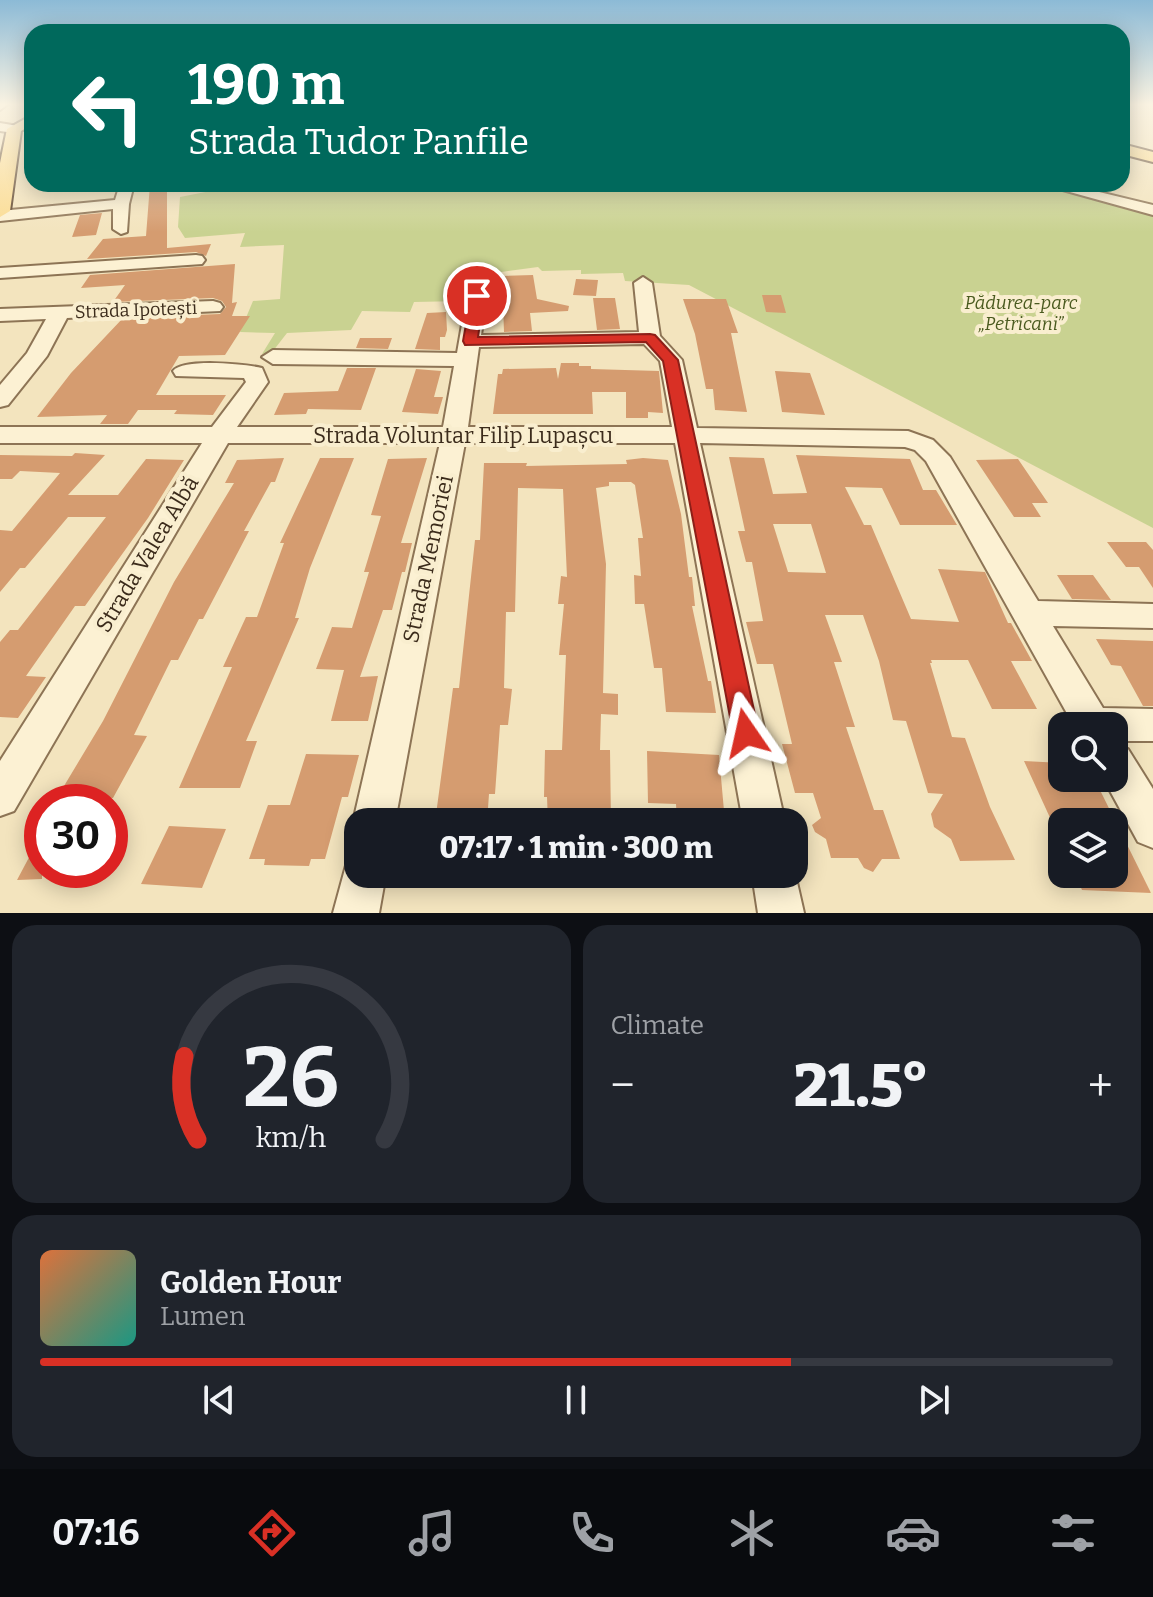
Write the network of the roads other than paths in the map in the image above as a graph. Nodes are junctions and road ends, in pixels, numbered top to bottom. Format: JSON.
{"nodes":[{"id":1,"x":4,"y":147,"type":"edge"},
{"id":2,"x":1130,"y":151,"type":"edge"},
{"id":3,"x":1153,"y":157,"type":"edge"},
{"id":4,"x":125,"y":192,"type":"edge"},
{"id":5,"x":1080,"y":192,"type":"edge"},
{"id":6,"x":121,"y":204,"type":"junction"},
{"id":7,"x":1153,"y":210,"type":"edge"},
{"id":8,"x":0,"y":214,"type":"edge"},
{"id":9,"x":121,"y":229,"type":"dead end"},
{"id":10,"x":196,"y":260,"type":"dead end"},
{"id":11,"x":0,"y":273,"type":"edge"},
{"id":12,"x":643,"y":283,"type":"dead end"},
{"id":13,"x":477,"y":296,"type":"dead end"},
{"id":14,"x":213,"y":307,"type":"dead end"},
{"id":15,"x":60,"y":313,"type":"junction"},
{"id":16,"x":0,"y":315,"type":"edge"},
{"id":17,"x":650,"y":338,"type":"junction"},
{"id":18,"x":468,"y":351,"type":"junction"},
{"id":19,"x":273,"y":357,"type":"dead end"},
{"id":20,"x":184,"y":371,"type":"dead end"},
{"id":21,"x":0,"y":400,"type":"edge"},
{"id":22,"x":220,"y":434,"type":"junction"},
{"id":23,"x":0,"y":435,"type":"edge"},
{"id":24,"x":454,"y":435,"type":"junction"},
{"id":25,"x":687,"y":435,"type":"junction"},
{"id":26,"x":1030,"y":613,"type":"junction"},
{"id":27,"x":1153,"y":616,"type":"edge"},
{"id":28,"x":1086,"y":712,"type":"edge"},
{"id":29,"x":1128,"y":725,"type":"edge"},
{"id":30,"x":1153,"y":725,"type":"edge"},
{"id":31,"x":1128,"y":785,"type":"edge"},
{"id":32,"x":0,"y":797,"type":"edge"},
{"id":33,"x":377,"y":808,"type":"edge"},
{"id":34,"x":761,"y":808,"type":"edge"},
{"id":35,"x":1153,"y":828,"type":"edge"},
{"id":36,"x":361,"y":888,"type":"edge"},
{"id":37,"x":777,"y":888,"type":"edge"},
{"id":38,"x":356,"y":913,"type":"edge"},
{"id":39,"x":781,"y":913,"type":"edge"}],
"edges":[{"from":1,"to":8,"type":"main road"},
{"from":2,"to":3,"type":"main road"},
{"from":4,"to":6,"type":"street"},
{"from":5,"to":7,"type":"street"},
{"from":6,"to":8,"type":"street"},
{"from":6,"to":9,"type":"street"},
{"from":10,"to":11,"type":"street"},
{"from":12,"to":17,"type":"street"},
{"from":13,"to":18,"type":"street","name":"Strada Memoriei"},
{"from":14,"to":15,"type":"street","name":"Strada Ipotești"},
{"from":15,"to":16,"type":"street","name":"Strada Ipotești"},
{"from":15,"to":21,"type":"street","name":"Strada Ipotești"},
{"from":17,"to":18,"type":"street"},
{"from":17,"to":25,"type":"street"},
{"from":18,"to":19,"type":"street"},
{"from":18,"to":24,"type":"street","name":"Strada Memoriei"},
{"from":20,"to":22,"type":"street","name":"Strada Valea Albă"},
{"from":22,"to":23,"type":"street","name":"Strada Voluntar Filip Lupașcu"},
{"from":22,"to":24,"type":"street","name":"Strada Voluntar Filip Lupașcu"},
{"from":22,"to":32,"type":"street","name":"Strada Valea Albă"},
{"from":24,"to":25,"type":"street","name":"Strada Voluntar Filip Lupașcu"},
{"from":24,"to":33,"type":"street","name":"Strada Memoriei"},
{"from":25,"to":26,"type":"street","name":"Strada Voluntar Filip Lupașcu"},
{"from":25,"to":34,"type":"street"},
{"from":26,"to":27,"type":"street"},
{"from":26,"to":28,"type":"street"},
{"from":29,"to":30,"type":"street"},
{"from":31,"to":35,"type":"street"},
{"from":36,"to":38,"type":"street"},
{"from":37,"to":39,"type":"street"}]}
